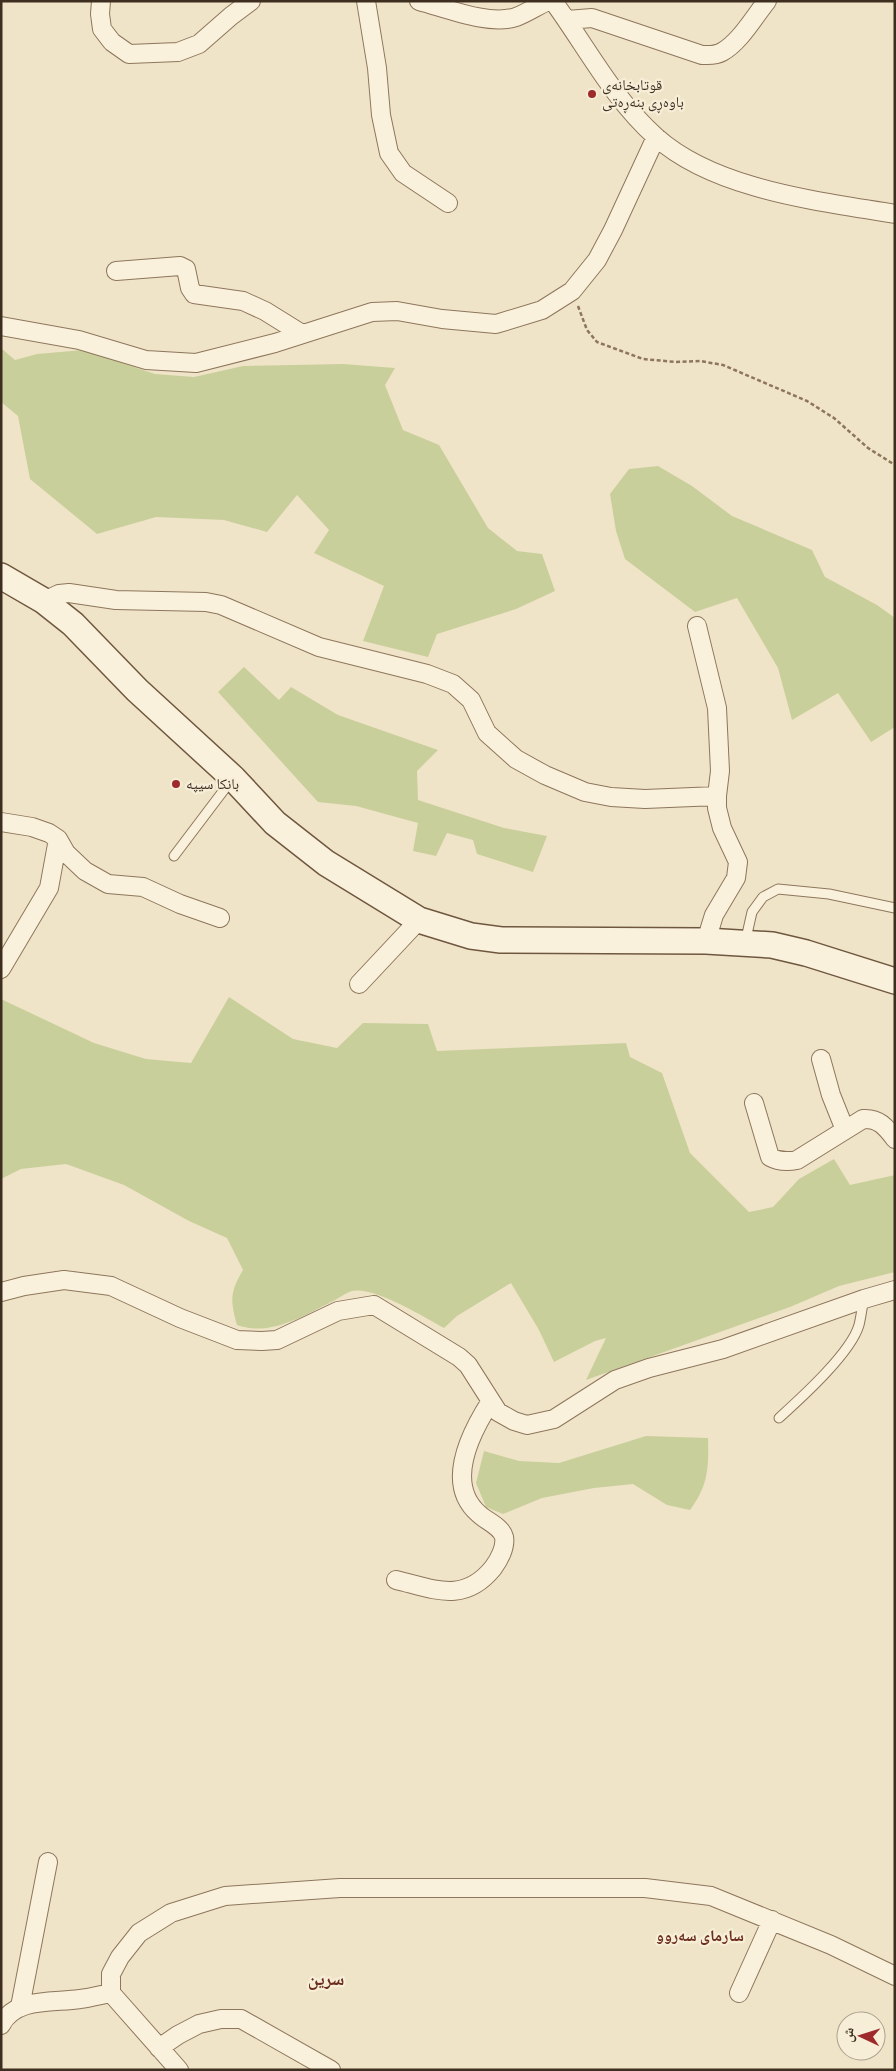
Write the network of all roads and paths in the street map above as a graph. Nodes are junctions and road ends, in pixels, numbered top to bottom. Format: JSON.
{"nodes":[{"id":1,"x":101,"y":1,"type":"edge"},
{"id":2,"x":251,"y":1,"type":"edge"},
{"id":3,"x":366,"y":1,"type":"edge"},
{"id":4,"x":419,"y":1,"type":"edge"},
{"id":5,"x":548,"y":1,"type":"edge"},
{"id":6,"x":553,"y":1,"type":"edge"},
{"id":7,"x":765,"y":2,"type":"edge"},
{"id":8,"x":566,"y":20,"type":"junction"},
{"id":9,"x":656,"y":137,"type":"junction"},
{"id":10,"x":448,"y":203,"type":"dead end"},
{"id":11,"x":895,"y":214,"type":"edge"},
{"id":12,"x":116,"y":271,"type":"dead end"},
{"id":13,"x":572,"y":291,"type":"junction"},
{"id":14,"x":1,"y":326,"type":"edge"},
{"id":15,"x":302,"y":334,"type":"junction"},
{"id":16,"x":895,"y":465,"type":"edge"},
{"id":17,"x":1,"y":576,"type":"edge"},
{"id":18,"x":44,"y":601,"type":"junction"},
{"id":19,"x":697,"y":626,"type":"dead end"},
{"id":20,"x":233,"y":778,"type":"junction"},
{"id":21,"x":717,"y":796,"type":"junction"},
{"id":22,"x":1,"y":822,"type":"edge"},
{"id":23,"x":58,"y":839,"type":"junction"},
{"id":24,"x":174,"y":856,"type":"dead end"},
{"id":25,"x":895,"y":908,"type":"edge"},
{"id":26,"x":220,"y":918,"type":"dead end"},
{"id":27,"x":419,"y":920,"type":"junction"},
{"id":28,"x":706,"y":941,"type":"junction"},
{"id":29,"x":745,"y":943,"type":"junction"},
{"id":30,"x":1,"y":969,"type":"edge"},
{"id":31,"x":895,"y":982,"type":"edge"},
{"id":32,"x":359,"y":984,"type":"dead end"},
{"id":33,"x":821,"y":1059,"type":"dead end"},
{"id":34,"x":754,"y":1103,"type":"dead end"},
{"id":35,"x":845,"y":1130,"type":"junction"},
{"id":36,"x":895,"y":1139,"type":"edge"},
{"id":37,"x":895,"y":1290,"type":"edge"},
{"id":38,"x":1,"y":1292,"type":"edge"},
{"id":39,"x":864,"y":1299,"type":"junction"},
{"id":40,"x":491,"y":1401,"type":"junction"},
{"id":41,"x":779,"y":1418,"type":"dead end"},
{"id":42,"x":396,"y":1580,"type":"dead end"},
{"id":43,"x":48,"y":1862,"type":"dead end"},
{"id":44,"x":772,"y":1920,"type":"junction"},
{"id":45,"x":895,"y":1976,"type":"edge"},
{"id":46,"x":111,"y":1993,"type":"junction"},
{"id":47,"x":739,"y":1993,"type":"dead end"},
{"id":48,"x":20,"y":2006,"type":"junction"},
{"id":49,"x":1,"y":2025,"type":"edge"},
{"id":50,"x":159,"y":2048,"type":"junction"},
{"id":51,"x":177,"y":2069,"type":"edge"},
{"id":52,"x":331,"y":2070,"type":"edge"}],
"edges":[{"from":1,"to":2,"type":"street"},
{"from":3,"to":10,"type":"street"},
{"from":4,"to":5,"type":"street"},
{"from":6,"to":8,"type":"street"},
{"from":7,"to":8,"type":"street"},
{"from":8,"to":9,"type":"street"},
{"from":9,"to":11,"type":"street"},
{"from":9,"to":13,"type":"street"},
{"from":12,"to":15,"type":"street"},
{"from":13,"to":15,"type":"street"},
{"from":13,"to":16,"type":"path"},
{"from":14,"to":15,"type":"street"},
{"from":17,"to":18,"type":"street"},
{"from":18,"to":20,"type":"street"},
{"from":18,"to":21,"type":"street"},
{"from":19,"to":21,"type":"street"},
{"from":20,"to":24,"type":"lane"},
{"from":20,"to":27,"type":"street"},
{"from":21,"to":28,"type":"street"},
{"from":22,"to":23,"type":"street"},
{"from":23,"to":26,"type":"street"},
{"from":23,"to":30,"type":"street"},
{"from":25,"to":29,"type":"lane"},
{"from":27,"to":28,"type":"street"},
{"from":27,"to":32,"type":"street"},
{"from":28,"to":29,"type":"street"},
{"from":29,"to":31,"type":"street"},
{"from":33,"to":35,"type":"street"},
{"from":34,"to":35,"type":"street"},
{"from":35,"to":36,"type":"street"},
{"from":37,"to":39,"type":"street"},
{"from":38,"to":40,"type":"street"},
{"from":39,"to":40,"type":"street"},
{"from":39,"to":41,"type":"lane"},
{"from":40,"to":42,"type":"street"},
{"from":43,"to":48,"type":"street"},
{"from":44,"to":45,"type":"street"},
{"from":44,"to":46,"type":"street"},
{"from":44,"to":47,"type":"street"},
{"from":46,"to":48,"type":"street"},
{"from":46,"to":50,"type":"street"},
{"from":48,"to":49,"type":"street"},
{"from":50,"to":51,"type":"street"},
{"from":50,"to":52,"type":"street"}]}
